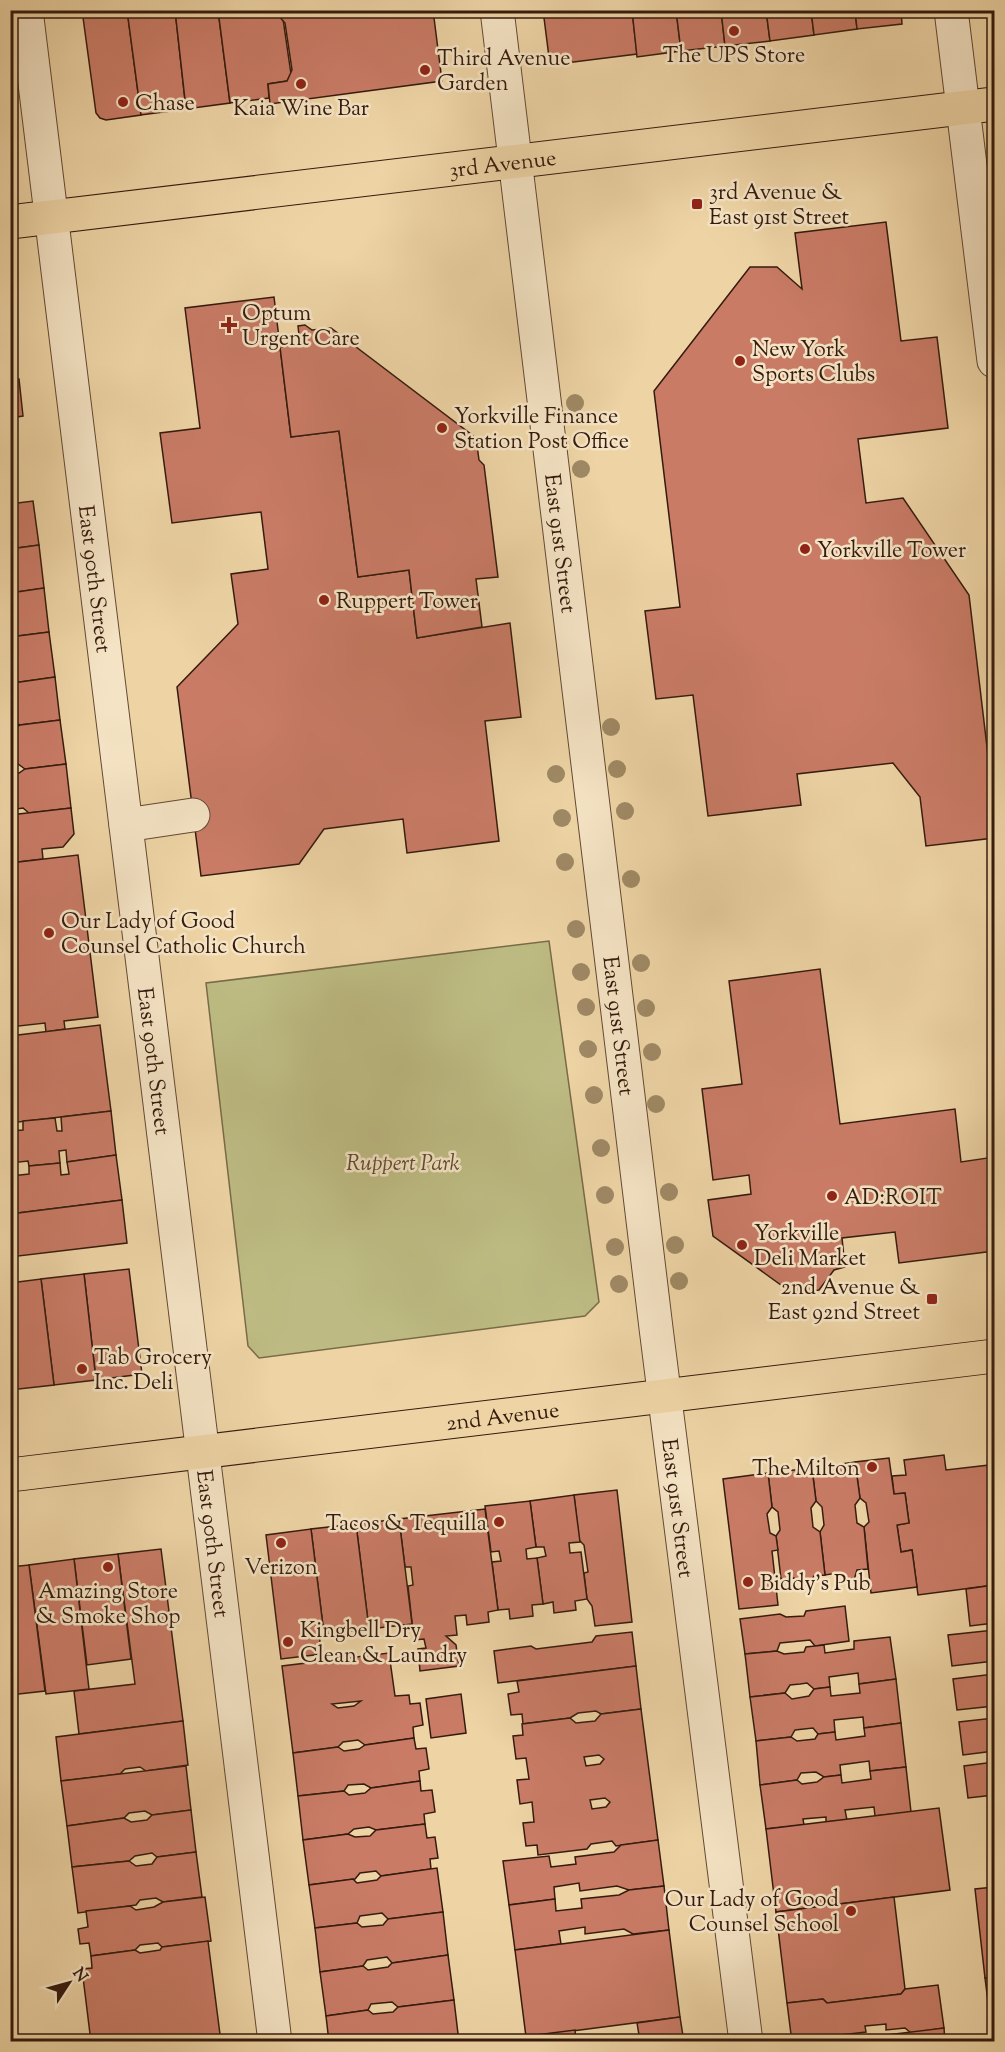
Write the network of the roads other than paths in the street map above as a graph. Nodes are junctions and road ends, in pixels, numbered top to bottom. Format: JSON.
{"nodes":[{"id":1,"x":26,"y":10,"type":"edge"},
{"id":2,"x":497,"y":10,"type":"edge"},
{"id":3,"x":951,"y":10,"type":"edge"},
{"id":4,"x":979,"y":106,"type":"edge"},
{"id":5,"x":514,"y":161,"type":"junction"},
{"id":6,"x":51,"y":216,"type":"junction"},
{"id":7,"x":10,"y":222,"type":"edge"},
{"id":8,"x":994,"y":361,"type":"edge"},
{"id":9,"x":194,"y":815,"type":"dead end"},
{"id":10,"x":126,"y":825,"type":"junction"},
{"id":11,"x":994,"y":1356,"type":"edge"},
{"id":12,"x":666,"y":1397,"type":"junction"},
{"id":13,"x":202,"y":1451,"type":"junction"},
{"id":14,"x":10,"y":1475,"type":"edge"},
{"id":15,"x":274,"y":2042,"type":"edge"},
{"id":16,"x":746,"y":2042,"type":"edge"}],
"edges":[{"from":1,"to":6,"type":"street","name":"East 90th Street"},
{"from":2,"to":5,"type":"street","name":"East 91st Street"},
{"from":3,"to":4,"type":"street"},
{"from":4,"to":5,"type":"main road","name":"3rd Avenue"},
{"from":4,"to":8,"type":"street"},
{"from":5,"to":6,"type":"main road","name":"3rd Avenue"},
{"from":5,"to":12,"type":"street","name":"East 91st Street"},
{"from":6,"to":7,"type":"main road","name":"3rd Avenue"},
{"from":6,"to":10,"type":"street","name":"East 90th Street"},
{"from":9,"to":10,"type":"street"},
{"from":10,"to":13,"type":"street","name":"East 90th Street"},
{"from":11,"to":12,"type":"main road","name":"2nd Avenue"},
{"from":12,"to":13,"type":"main road","name":"2nd Avenue"},
{"from":12,"to":16,"type":"street","name":"East 91st Street"},
{"from":13,"to":14,"type":"main road","name":"2nd Avenue"},
{"from":13,"to":15,"type":"street","name":"East 90th Street"}]}
